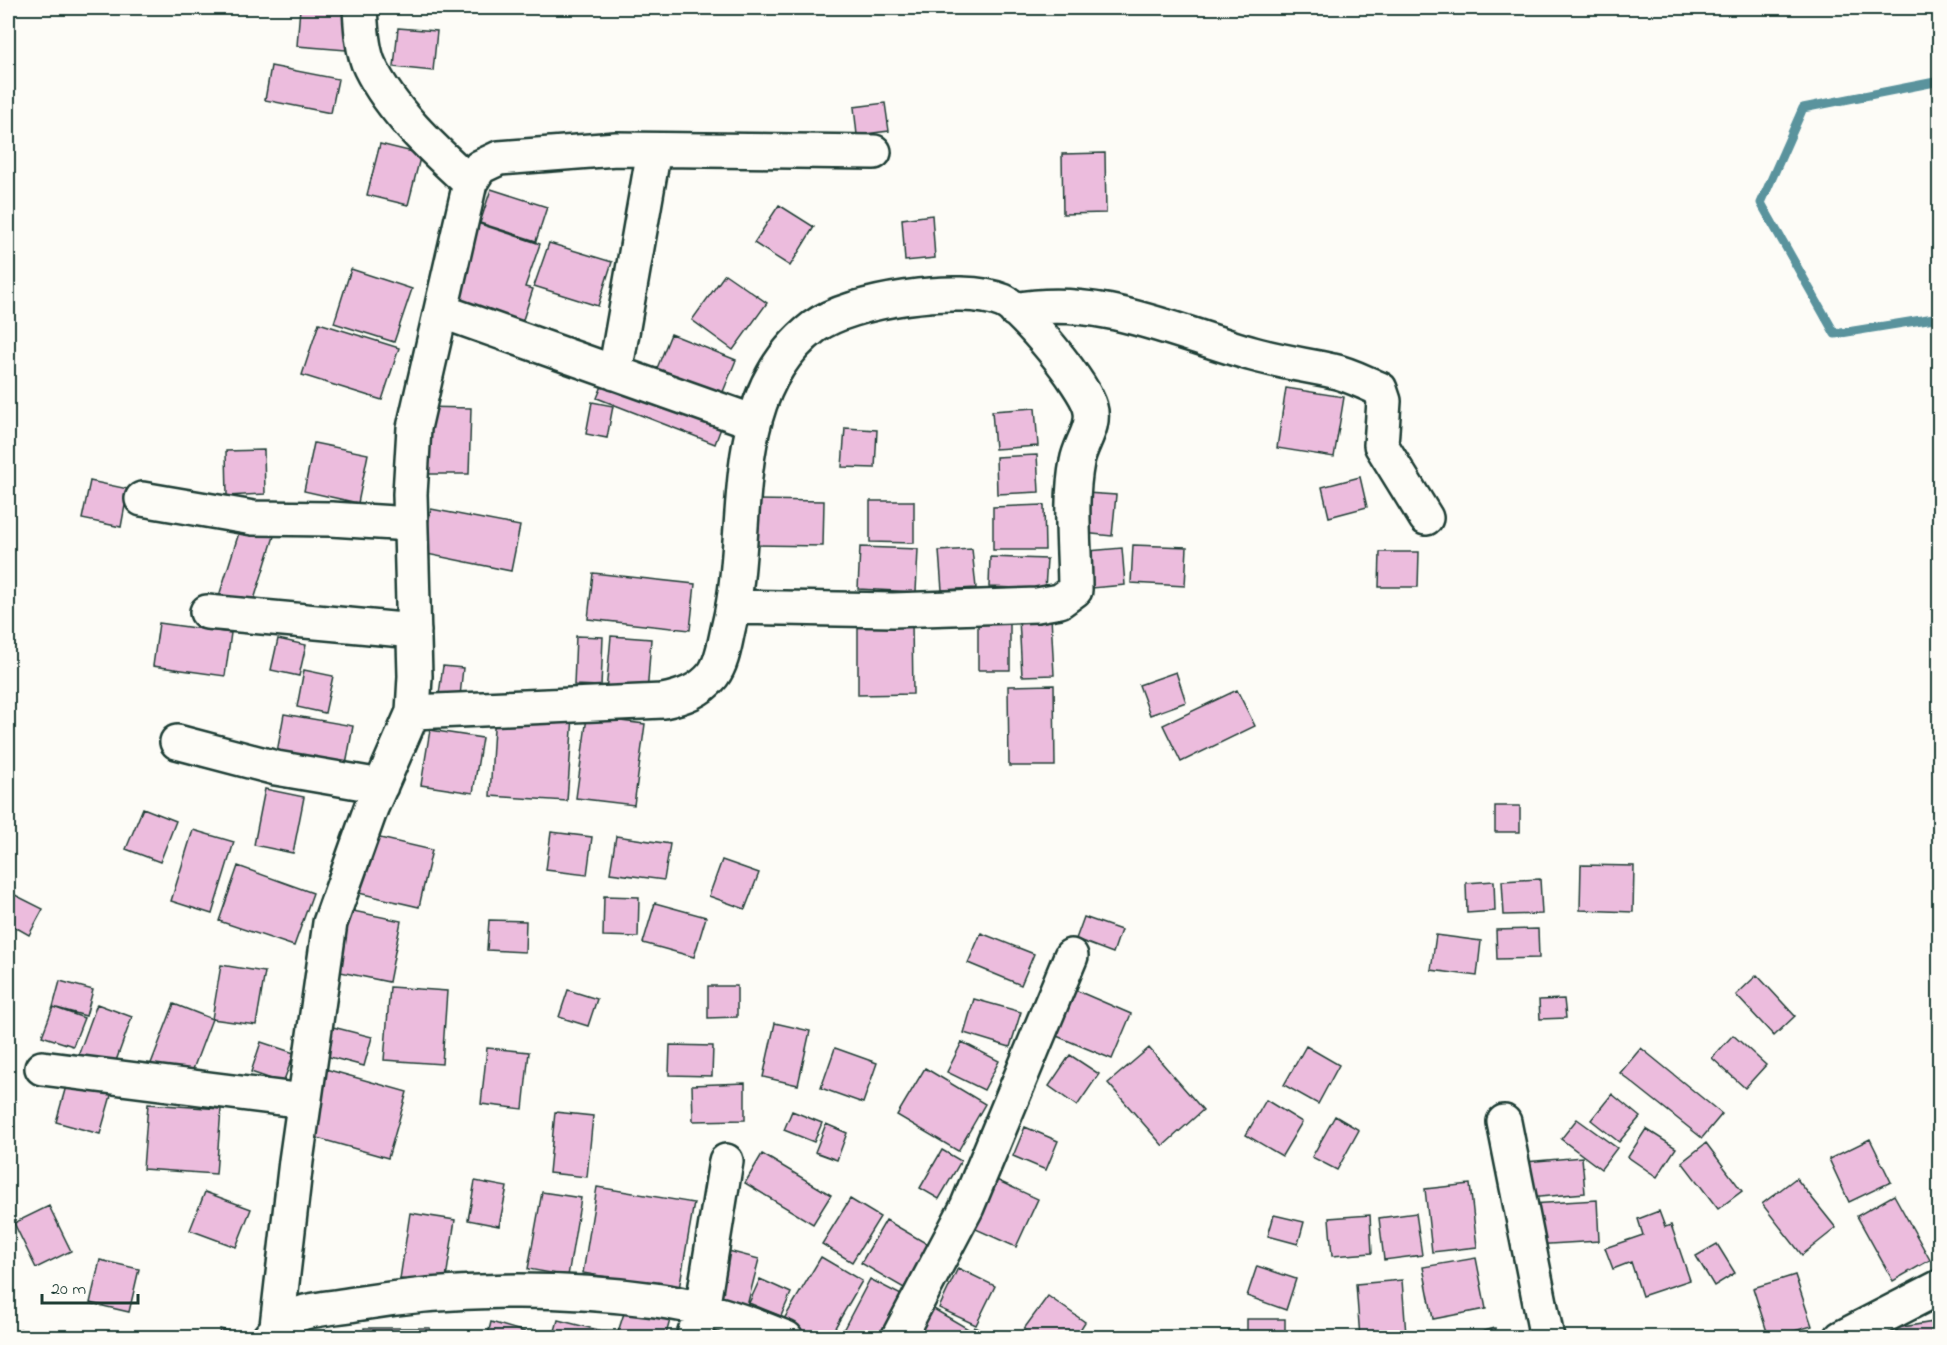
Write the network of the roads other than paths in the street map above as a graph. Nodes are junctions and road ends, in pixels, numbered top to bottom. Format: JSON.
{"nodes":[{"id":1,"x":360,"y":8,"type":"edge"},
{"id":2,"x":654,"y":150,"type":"junction"},
{"id":3,"x":874,"y":152,"type":"dead end"},
{"id":4,"x":470,"y":183,"type":"junction"},
{"id":5,"x":1015,"y":310,"type":"junction"},
{"id":6,"x":441,"y":311,"type":"junction"},
{"id":7,"x":615,"y":373,"type":"junction"},
{"id":8,"x":754,"y":422,"type":"junction"},
{"id":9,"x":142,"y":499,"type":"dead end"},
{"id":10,"x":1426,"y":518,"type":"dead end"},
{"id":11,"x":410,"y":524,"type":"junction"},
{"id":12,"x":733,"y":607,"type":"junction"},
{"id":13,"x":207,"y":612,"type":"dead end"},
{"id":14,"x":414,"y":631,"type":"junction"},
{"id":15,"x":413,"y":712,"type":"junction"},
{"id":16,"x":177,"y":742,"type":"dead end"},
{"id":17,"x":381,"y":786,"type":"junction"},
{"id":18,"x":1071,"y":956,"type":"dead end"},
{"id":19,"x":42,"y":1068,"type":"dead end"},
{"id":20,"x":304,"y":1101,"type":"junction"},
{"id":21,"x":1504,"y":1122,"type":"dead end"},
{"id":22,"x":726,"y":1161,"type":"dead end"},
{"id":23,"x":1940,"y":1287,"type":"edge"},
{"id":24,"x":698,"y":1324,"type":"edge"},
{"id":25,"x":273,"y":1332,"type":"edge"},
{"id":26,"x":1858,"y":1334,"type":"edge"},
{"id":27,"x":786,"y":1338,"type":"edge"},
{"id":28,"x":898,"y":1338,"type":"edge"},
{"id":29,"x":1547,"y":1338,"type":"edge"}],
"edges":[{"from":1,"to":4,"type":"street"},
{"from":2,"to":3,"type":"street"},
{"from":2,"to":4,"type":"street"},
{"from":2,"to":7,"type":"street"},
{"from":4,"to":6,"type":"street"},
{"from":5,"to":8,"type":"street"},
{"from":5,"to":10,"type":"street"},
{"from":5,"to":12,"type":"street"},
{"from":6,"to":7,"type":"street"},
{"from":6,"to":11,"type":"street"},
{"from":7,"to":8,"type":"street"},
{"from":8,"to":12,"type":"street"},
{"from":9,"to":11,"type":"street"},
{"from":11,"to":14,"type":"street"},
{"from":12,"to":15,"type":"street"},
{"from":13,"to":14,"type":"street"},
{"from":14,"to":15,"type":"street"},
{"from":15,"to":17,"type":"street"},
{"from":16,"to":17,"type":"street"},
{"from":17,"to":20,"type":"street"},
{"from":18,"to":28,"type":"street"},
{"from":19,"to":20,"type":"street"},
{"from":20,"to":25,"type":"street"},
{"from":21,"to":29,"type":"street"},
{"from":22,"to":24,"type":"street"},
{"from":23,"to":26,"type":"street"},
{"from":24,"to":25,"type":"street"},
{"from":24,"to":27,"type":"street"}]}
